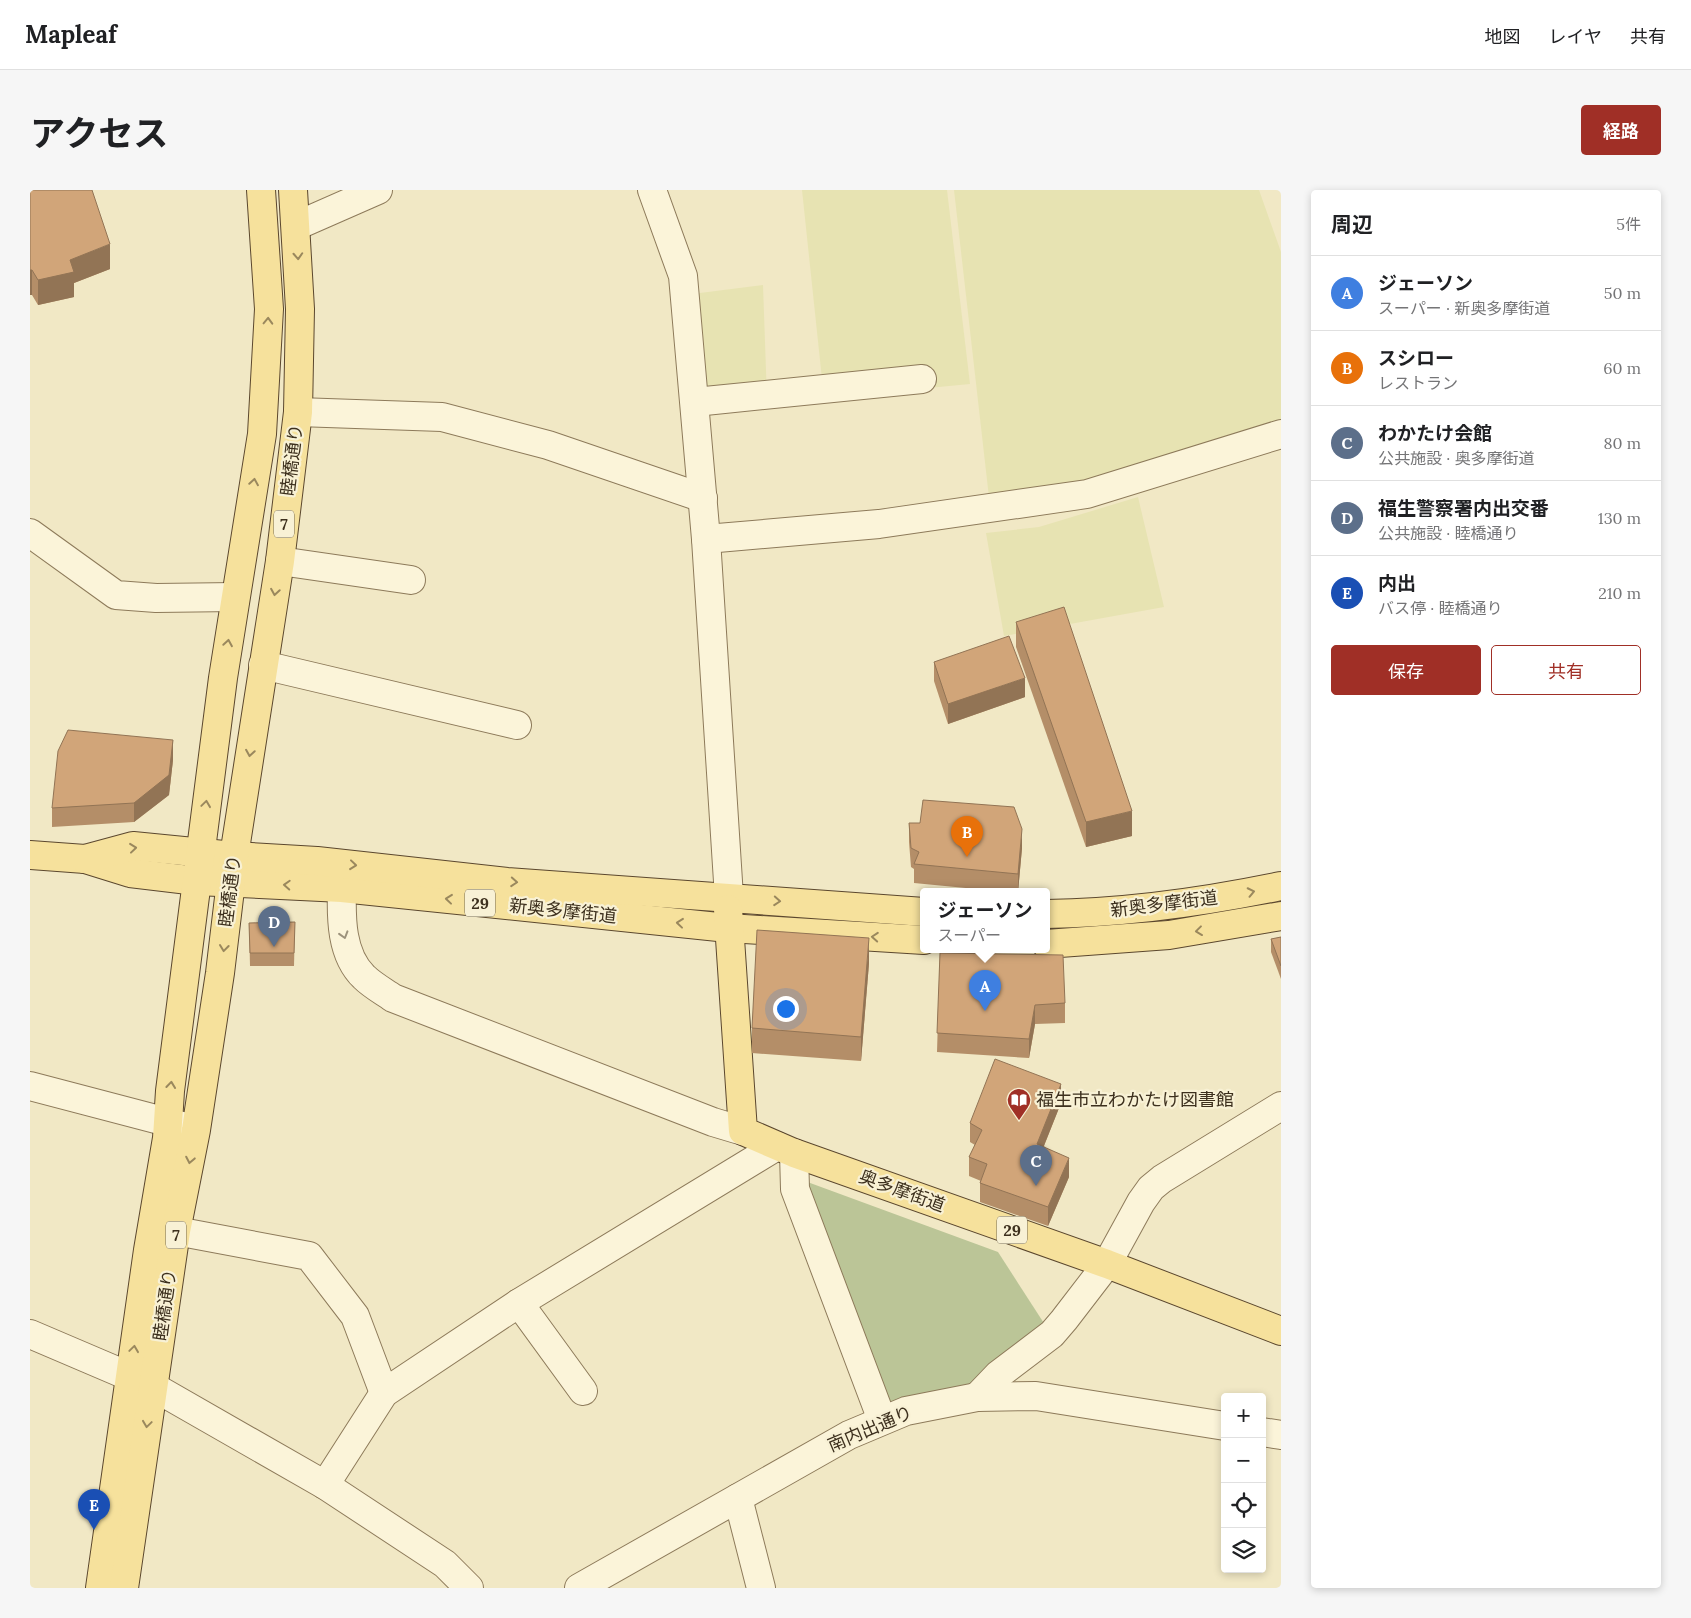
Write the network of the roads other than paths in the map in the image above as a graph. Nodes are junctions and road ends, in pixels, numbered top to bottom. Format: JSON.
{"nodes":[{"id":1,"x":261,"y":190,"type":"edge"},
{"id":2,"x":293,"y":190,"type":"edge"},
{"id":3,"x":378,"y":190,"type":"edge"},
{"id":4,"x":652,"y":190,"type":"edge"},
{"id":5,"x":296,"y":226,"type":"junction"},
{"id":6,"x":922,"y":379,"type":"dead end"},
{"id":7,"x":696,"y":402,"type":"junction"},
{"id":8,"x":298,"y":412,"type":"junction"},
{"id":9,"x":1281,"y":434,"type":"edge"},
{"id":10,"x":703,"y":498,"type":"junction"},
{"id":11,"x":31,"y":537,"type":"edge"},
{"id":12,"x":706,"y":539,"type":"junction"},
{"id":13,"x":280,"y":561,"type":"junction"},
{"id":14,"x":412,"y":580,"type":"dead end"},
{"id":15,"x":235,"y":597,"type":"junction"},
{"id":16,"x":263,"y":665,"type":"junction"},
{"id":17,"x":517,"y":724,"type":"dead end"},
{"id":18,"x":200,"y":852,"type":"junction"},
{"id":19,"x":30,"y":855,"type":"edge"},
{"id":20,"x":86,"y":859,"type":"junction"},
{"id":21,"x":233,"y":869,"type":"junction"},
{"id":22,"x":197,"y":881,"type":"junction"},
{"id":23,"x":1281,"y":886,"type":"edge"},
{"id":24,"x":342,"y":888,"type":"junction"},
{"id":25,"x":728,"y":897,"type":"junction"},
{"id":26,"x":920,"y":912,"type":"edge"},
{"id":27,"x":1050,"y":914,"type":"edge"},
{"id":28,"x":1281,"y":916,"type":"edge"},
{"id":29,"x":728,"y":928,"type":"junction"},
{"id":30,"x":920,"y":940,"type":"edge"},
{"id":31,"x":1050,"y":944,"type":"edge"},
{"id":32,"x":30,"y":1086,"type":"edge"},
{"id":33,"x":1281,"y":1106,"type":"edge"},
{"id":34,"x":169,"y":1122,"type":"junction"},
{"id":35,"x":196,"y":1130,"type":"junction"},
{"id":36,"x":743,"y":1131,"type":"junction"},
{"id":37,"x":785,"y":1150,"type":"junction"},
{"id":38,"x":176,"y":1231,"type":"junction"},
{"id":39,"x":1107,"y":1264,"type":"junction"},
{"id":40,"x":519,"y":1303,"type":"junction"},
{"id":41,"x":1281,"y":1331,"type":"edge"},
{"id":42,"x":30,"y":1334,"type":"edge"},
{"id":43,"x":141,"y":1381,"type":"junction"},
{"id":44,"x":583,"y":1391,"type":"dead end"},
{"id":45,"x":384,"y":1393,"type":"junction"},
{"id":46,"x":977,"y":1397,"type":"junction"},
{"id":47,"x":882,"y":1420,"type":"junction"},
{"id":48,"x":1221,"y":1425,"type":"edge"},
{"id":49,"x":1266,"y":1433,"type":"edge"},
{"id":50,"x":1281,"y":1435,"type":"edge"},
{"id":51,"x":325,"y":1484,"type":"junction"},
{"id":52,"x":738,"y":1498,"type":"junction"},
{"id":53,"x":100,"y":1588,"type":"edge"},
{"id":54,"x":124,"y":1588,"type":"edge"},
{"id":55,"x":469,"y":1588,"type":"edge"},
{"id":56,"x":580,"y":1588,"type":"edge"},
{"id":57,"x":761,"y":1588,"type":"edge"}],
"edges":[{"from":15,"to":1,"type":"main road","name":"睦橋通り","number":"7","one_way":true},
{"from":2,"to":5,"type":"main road","name":"睦橋通り","number":"7"},
{"from":3,"to":5,"type":"street"},
{"from":4,"to":7,"type":"street"},
{"from":5,"to":8,"type":"main road","name":"睦橋通り","number":"7","one_way":true},
{"from":6,"to":7,"type":"street"},
{"from":7,"to":10,"type":"street"},
{"from":8,"to":10,"type":"street"},
{"from":8,"to":13,"type":"main road","name":"睦橋通り","number":"7"},
{"from":9,"to":12,"type":"street"},
{"from":10,"to":12,"type":"street"},
{"from":11,"to":15,"type":"street"},
{"from":12,"to":25,"type":"street"},
{"from":13,"to":14,"type":"street"},
{"from":13,"to":16,"type":"main road","name":"睦橋通り","number":"7","one_way":true},
{"from":18,"to":15,"type":"main road","name":"睦橋通り","number":"7","one_way":true},
{"from":16,"to":17,"type":"street"},
{"from":16,"to":21,"type":"main road","name":"睦橋通り","number":"7","one_way":true},
{"from":20,"to":18,"type":"main road","name":"新奥多摩街道","number":"29","one_way":true},
{"from":18,"to":21,"type":"main road","name":"新奥多摩街道","number":"29"},
{"from":18,"to":22,"type":"main road","name":"睦橋通り","number":"7"},
{"from":19,"to":20,"type":"main road","name":"新奥多摩街道","number":"29"},
{"from":20,"to":22,"type":"main road","name":"新奥多摩街道","number":"29"},
{"from":21,"to":22,"type":"main road","name":"新奥多摩街道","number":"29"},
{"from":24,"to":21,"type":"main road","name":"新奥多摩街道","number":"29","one_way":true},
{"from":21,"to":25,"type":"main road","name":"新奥多摩街道","number":"29","one_way":true},
{"from":21,"to":35,"type":"main road","name":"睦橋通り","number":"7","one_way":true},
{"from":34,"to":22,"type":"main road","name":"睦橋通り","number":"7","one_way":true},
{"from":27,"to":23,"type":"main road","name":"新奥多摩街道","one_way":true},
{"from":29,"to":24,"type":"main road","name":"新奥多摩街道","number":"29","one_way":true},
{"from":24,"to":36,"type":"street","one_way":true},
{"from":25,"to":26,"type":"main road","name":"新奥多摩街道","number":"29","one_way":true},
{"from":25,"to":29,"type":"main road"},
{"from":28,"to":31,"type":"main road","name":"新奥多摩街道","one_way":true},
{"from":30,"to":29,"type":"main road","name":"新奥多摩街道","number":"29","one_way":true},
{"from":29,"to":36,"type":"main road"},
{"from":32,"to":34,"type":"street"},
{"from":33,"to":39,"type":"street"},
{"from":34,"to":35,"type":"street"},
{"from":43,"to":34,"type":"main road","name":"睦橋通り","number":"7","one_way":true},
{"from":35,"to":38,"type":"main road","name":"睦橋通り","number":"7","one_way":true},
{"from":36,"to":37,"type":"main road","name":"奥多摩街道","number":"29"},
{"from":37,"to":39,"type":"main road","name":"奥多摩街道","number":"29"},
{"from":37,"to":40,"type":"street"},
{"from":37,"to":47,"type":"street"},
{"from":38,"to":43,"type":"main road","name":"睦橋通り","number":"7"},
{"from":38,"to":45,"type":"street"},
{"from":39,"to":41,"type":"main road","name":"奥多摩街道","number":"29"},
{"from":39,"to":46,"type":"street"},
{"from":40,"to":44,"type":"street"},
{"from":40,"to":45,"type":"street"},
{"from":42,"to":43,"type":"street"},
{"from":43,"to":51,"type":"street"},
{"from":43,"to":53,"type":"main road","name":"睦橋通り","number":"7"},
{"from":43,"to":54,"type":"main road","name":"睦橋通り","number":"7","one_way":true},
{"from":45,"to":51,"type":"street"},
{"from":46,"to":47,"type":"street","name":"南内出通り"},
{"from":46,"to":48,"type":"street","name":"南内出通り"},
{"from":47,"to":52,"type":"street","name":"南内出通り"},
{"from":49,"to":50,"type":"street"},
{"from":51,"to":55,"type":"street"},
{"from":52,"to":56,"type":"street","name":"南内出通り"},
{"from":52,"to":57,"type":"street"}]}
